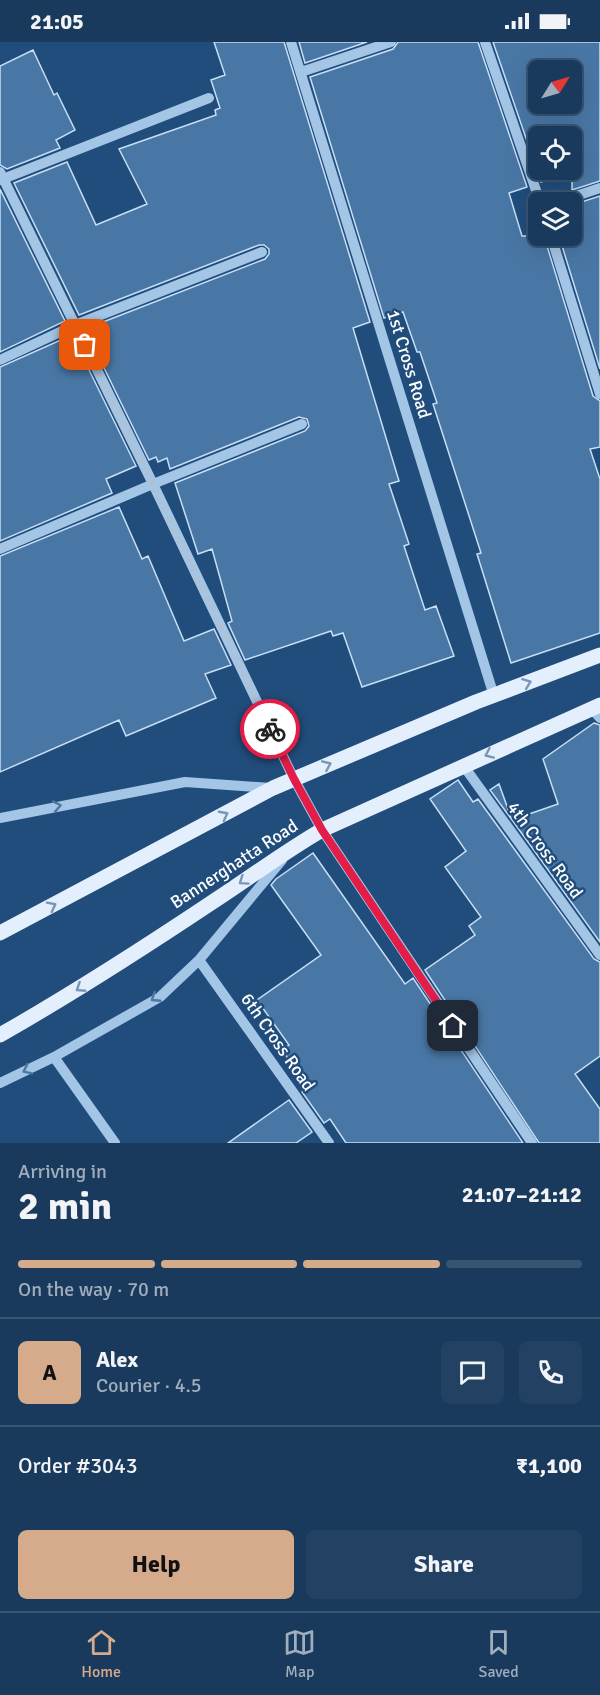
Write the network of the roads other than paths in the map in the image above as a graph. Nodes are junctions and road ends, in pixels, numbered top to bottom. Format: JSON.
{"nodes":[{"id":1,"x":291,"y":42,"type":"edge"},
{"id":2,"x":391,"y":42,"type":"edge"},
{"id":3,"x":486,"y":42,"type":"edge"},
{"id":4,"x":301,"y":72,"type":"junction"},
{"id":5,"x":209,"y":98,"type":"dead end"},
{"id":6,"x":1,"y":176,"type":"edge"},
{"id":7,"x":600,"y":188,"type":"edge"},
{"id":8,"x":537,"y":192,"type":"edge"},
{"id":9,"x":582,"y":194,"type":"edge"},
{"id":10,"x":554,"y":246,"type":"edge"},
{"id":11,"x":262,"y":252,"type":"dead end"},
{"id":12,"x":75,"y":325,"type":"junction"},
{"id":13,"x":0,"y":360,"type":"edge"},
{"id":14,"x":600,"y":394,"type":"edge"},
{"id":15,"x":302,"y":424,"type":"dead end"},
{"id":16,"x":153,"y":484,"type":"junction"},
{"id":17,"x":0,"y":549,"type":"edge"},
{"id":18,"x":600,"y":655,"type":"edge"},
{"id":19,"x":494,"y":696,"type":"junction"},
{"id":20,"x":597,"y":710,"type":"edge"},
{"id":21,"x":463,"y":765,"type":"junction"},
{"id":22,"x":294,"y":779,"type":"junction"},
{"id":23,"x":273,"y":788,"type":"junction"},
{"id":24,"x":0,"y":818,"type":"edge"},
{"id":25,"x":322,"y":830,"type":"junction"},
{"id":26,"x":292,"y":848,"type":"junction"},
{"id":27,"x":0,"y":933,"type":"edge"},
{"id":28,"x":600,"y":955,"type":"edge"},
{"id":29,"x":199,"y":960,"type":"junction"},
{"id":30,"x":0,"y":1035,"type":"edge"},
{"id":31,"x":54,"y":1057,"type":"junction"},
{"id":32,"x":0,"y":1083,"type":"edge"},
{"id":33,"x":115,"y":1143,"type":"edge"},
{"id":34,"x":329,"y":1143,"type":"edge"},
{"id":35,"x":532,"y":1143,"type":"edge"}],
"edges":[{"from":1,"to":4,"type":"street","name":"1st Cross Road"},
{"from":2,"to":4,"type":"street"},
{"from":3,"to":8,"type":"street"},
{"from":4,"to":19,"type":"street","name":"1st Cross Road"},
{"from":5,"to":6,"type":"street"},
{"from":6,"to":12,"type":"street"},
{"from":7,"to":9,"type":"street"},
{"from":10,"to":14,"type":"street"},
{"from":11,"to":12,"type":"street"},
{"from":12,"to":13,"type":"street"},
{"from":12,"to":16,"type":"street"},
{"from":15,"to":16,"type":"street"},
{"from":16,"to":17,"type":"street"},
{"from":16,"to":22,"type":"street"},
{"from":19,"to":18,"type":"main road","one_way":true},
{"from":22,"to":19,"type":"main road","one_way":true},
{"from":20,"to":21,"type":"main road","name":"Bannerghatta Road","one_way":true},
{"from":21,"to":25,"type":"main road","name":"Bannerghatta Road"},
{"from":21,"to":28,"type":"street","name":"4th Cross Road"},
{"from":22,"to":23,"type":"main road"},
{"from":22,"to":25,"type":"street"},
{"from":24,"to":23,"type":"street","one_way":true},
{"from":27,"to":23,"type":"main road","one_way":true},
{"from":25,"to":26,"type":"main road","name":"Bannerghatta Road"},
{"from":25,"to":35,"type":"street"},
{"from":26,"to":29,"type":"street"},
{"from":26,"to":30,"type":"main road","name":"Bannerghatta Road","one_way":true},
{"from":29,"to":31,"type":"street","one_way":true},
{"from":29,"to":34,"type":"street","name":"6th Cross Road"},
{"from":31,"to":32,"type":"street","one_way":true},
{"from":31,"to":33,"type":"street"}]}
